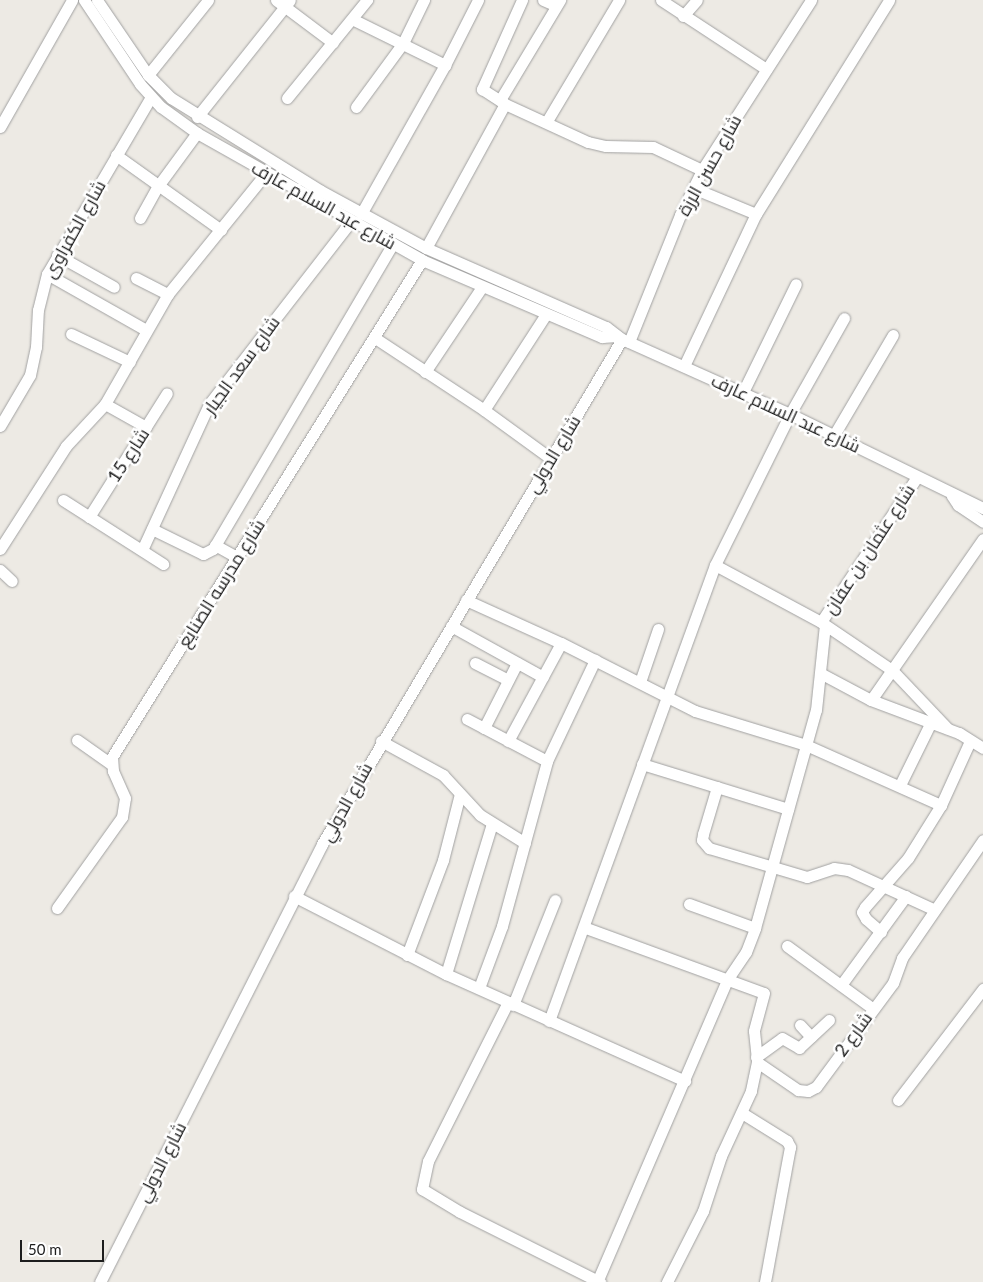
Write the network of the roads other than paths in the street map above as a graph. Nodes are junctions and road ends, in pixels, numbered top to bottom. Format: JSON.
{"nodes":[{"id":1,"x":72,"y":0,"type":"edge"},
{"id":2,"x":84,"y":0,"type":"edge"},
{"id":3,"x":98,"y":0,"type":"edge"},
{"id":4,"x":208,"y":0,"type":"edge"},
{"id":5,"x":367,"y":0,"type":"edge"},
{"id":6,"x":424,"y":0,"type":"edge"},
{"id":7,"x":478,"y":0,"type":"edge"},
{"id":8,"x":522,"y":0,"type":"edge"},
{"id":9,"x":543,"y":0,"type":"edge"},
{"id":10,"x":619,"y":0,"type":"edge"},
{"id":11,"x":661,"y":0,"type":"edge"},
{"id":12,"x":697,"y":0,"type":"edge"},
{"id":13,"x":812,"y":0,"type":"edge"},
{"id":14,"x":889,"y":0,"type":"edge"},
{"id":15,"x":284,"y":2,"type":"edge"},
{"id":16,"x":558,"y":3,"type":"edge"},
{"id":17,"x":683,"y":16,"type":"junction"},
{"id":18,"x":354,"y":20,"type":"junction"},
{"id":19,"x":333,"y":43,"type":"junction"},
{"id":20,"x":403,"y":43,"type":"junction"},
{"id":21,"x":445,"y":65,"type":"junction"},
{"id":22,"x":766,"y":69,"type":"junction"},
{"id":23,"x":148,"y":75,"type":"junction"},
{"id":24,"x":151,"y":97,"type":"junction"},
{"id":25,"x":287,"y":98,"type":"dead end"},
{"id":26,"x":502,"y":102,"type":"junction"},
{"id":27,"x":356,"y":107,"type":"dead end"},
{"id":28,"x":197,"y":117,"type":"junction"},
{"id":29,"x":547,"y":121,"type":"junction"},
{"id":30,"x":0,"y":127,"type":"edge"},
{"id":31,"x":197,"y":133,"type":"junction"},
{"id":32,"x":116,"y":155,"type":"junction"},
{"id":33,"x":702,"y":170,"type":"junction"},
{"id":34,"x":266,"y":174,"type":"junction"},
{"id":35,"x":158,"y":186,"type":"junction"},
{"id":36,"x":693,"y":188,"type":"junction"},
{"id":37,"x":361,"y":214,"type":"junction"},
{"id":38,"x":756,"y":214,"type":"junction"},
{"id":39,"x":140,"y":218,"type":"dead end"},
{"id":40,"x":350,"y":222,"type":"junction"},
{"id":41,"x":221,"y":230,"type":"junction"},
{"id":42,"x":392,"y":244,"type":"junction"},
{"id":43,"x":426,"y":248,"type":"junction"},
{"id":44,"x":57,"y":255,"type":"junction"},
{"id":45,"x":422,"y":260,"type":"junction"},
{"id":46,"x":47,"y":274,"type":"junction"},
{"id":47,"x":136,"y":278,"type":"dead end"},
{"id":48,"x":796,"y":284,"type":"dead end"},
{"id":49,"x":114,"y":287,"type":"dead end"},
{"id":50,"x":482,"y":287,"type":"junction"},
{"id":51,"x":168,"y":294,"type":"junction"},
{"id":52,"x":546,"y":314,"type":"junction"},
{"id":53,"x":844,"y":318,"type":"dead end"},
{"id":54,"x":146,"y":330,"type":"junction"},
{"id":55,"x":71,"y":334,"type":"dead end"},
{"id":56,"x":893,"y":335,"type":"dead end"},
{"id":57,"x":375,"y":338,"type":"junction"},
{"id":58,"x":622,"y":339,"type":"junction"},
{"id":59,"x":130,"y":362,"type":"junction"},
{"id":60,"x":684,"y":366,"type":"junction"},
{"id":61,"x":425,"y":372,"type":"junction"},
{"id":62,"x":743,"y":392,"type":"junction"},
{"id":63,"x":167,"y":393,"type":"dead end"},
{"id":64,"x":105,"y":404,"type":"junction"},
{"id":65,"x":484,"y":410,"type":"junction"},
{"id":66,"x":790,"y":414,"type":"junction"},
{"id":67,"x":0,"y":426,"type":"edge"},
{"id":68,"x":146,"y":427,"type":"junction"},
{"id":69,"x":834,"y":435,"type":"junction"},
{"id":70,"x":550,"y":458,"type":"junction"},
{"id":71,"x":917,"y":477,"type":"junction"},
{"id":72,"x":952,"y":496,"type":"junction"},
{"id":73,"x":63,"y":500,"type":"dead end"},
{"id":74,"x":983,"y":508,"type":"edge"},
{"id":75,"x":89,"y":516,"type":"junction"},
{"id":76,"x":983,"y":522,"type":"edge"},
{"id":77,"x":152,"y":528,"type":"junction"},
{"id":78,"x":983,"y":539,"type":"edge"},
{"id":79,"x":215,"y":545,"type":"junction"},
{"id":80,"x":0,"y":549,"type":"edge"},
{"id":81,"x":142,"y":550,"type":"junction"},
{"id":82,"x":237,"y":557,"type":"junction"},
{"id":83,"x":163,"y":564,"type":"dead end"},
{"id":84,"x":715,"y":565,"type":"junction"},
{"id":85,"x":0,"y":570,"type":"edge"},
{"id":86,"x":12,"y":581,"type":"dead end"},
{"id":87,"x":466,"y":600,"type":"junction"},
{"id":88,"x":823,"y":623,"type":"junction"},
{"id":89,"x":451,"y":626,"type":"junction"},
{"id":90,"x":658,"y":629,"type":"dead end"},
{"id":91,"x":561,"y":643,"type":"junction"},
{"id":92,"x":595,"y":660,"type":"junction"},
{"id":93,"x":475,"y":663,"type":"dead end"},
{"id":94,"x":517,"y":663,"type":"junction"},
{"id":95,"x":892,"y":670,"type":"junction"},
{"id":96,"x":822,"y":674,"type":"junction"},
{"id":97,"x":543,"y":677,"type":"junction"},
{"id":98,"x":508,"y":680,"type":"junction"},
{"id":99,"x":640,"y":682,"type":"junction"},
{"id":100,"x":665,"y":695,"type":"junction"},
{"id":101,"x":871,"y":700,"type":"junction"},
{"id":102,"x":467,"y":719,"type":"dead end"},
{"id":103,"x":930,"y":724,"type":"junction"},
{"id":104,"x":484,"y":728,"type":"junction"},
{"id":105,"x":948,"y":728,"type":"junction"},
{"id":106,"x":77,"y":740,"type":"dead end"},
{"id":107,"x":508,"y":740,"type":"junction"},
{"id":108,"x":381,"y":741,"type":"junction"},
{"id":109,"x":970,"y":741,"type":"junction"},
{"id":110,"x":806,"y":745,"type":"junction"},
{"id":111,"x":983,"y":748,"type":"edge"},
{"id":112,"x":547,"y":761,"type":"junction"},
{"id":113,"x":110,"y":764,"type":"junction"},
{"id":114,"x":642,"y":764,"type":"junction"},
{"id":115,"x":900,"y":785,"type":"junction"},
{"id":116,"x":717,"y":788,"type":"junction"},
{"id":117,"x":460,"y":794,"type":"junction"},
{"id":118,"x":941,"y":805,"type":"junction"},
{"id":119,"x":788,"y":809,"type":"junction"},
{"id":120,"x":492,"y":824,"type":"junction"},
{"id":121,"x":983,"y":840,"type":"edge"},
{"id":122,"x":525,"y":843,"type":"junction"},
{"id":123,"x":772,"y":868,"type":"junction"},
{"id":124,"x":884,"y":885,"type":"junction"},
{"id":125,"x":294,"y":896,"type":"junction"},
{"id":126,"x":906,"y":896,"type":"junction"},
{"id":127,"x":555,"y":900,"type":"dead end"},
{"id":128,"x":689,"y":904,"type":"dead end"},
{"id":129,"x":57,"y":908,"type":"dead end"},
{"id":130,"x":933,"y":909,"type":"junction"},
{"id":131,"x":586,"y":928,"type":"junction"},
{"id":132,"x":756,"y":928,"type":"junction"},
{"id":133,"x":881,"y":932,"type":"junction"},
{"id":134,"x":787,"y":946,"type":"dead end"},
{"id":135,"x":407,"y":955,"type":"junction"},
{"id":136,"x":446,"y":974,"type":"junction"},
{"id":137,"x":727,"y":980,"type":"junction"},
{"id":138,"x":841,"y":985,"type":"junction"},
{"id":139,"x":479,"y":988,"type":"junction"},
{"id":140,"x":983,"y":989,"type":"edge"},
{"id":141,"x":511,"y":1003,"type":"junction"},
{"id":142,"x":872,"y":1008,"type":"junction"},
{"id":143,"x":829,"y":1020,"type":"dead end"},
{"id":144,"x":549,"y":1021,"type":"junction"},
{"id":145,"x":800,"y":1025,"type":"dead end"},
{"id":146,"x":811,"y":1037,"type":"junction"},
{"id":147,"x":756,"y":1059,"type":"junction"},
{"id":148,"x":685,"y":1081,"type":"junction"},
{"id":149,"x":898,"y":1100,"type":"dead end"},
{"id":150,"x":742,"y":1113,"type":"junction"},
{"id":151,"x":100,"y":1282,"type":"edge"},
{"id":152,"x":598,"y":1282,"type":"edge"},
{"id":153,"x":667,"y":1282,"type":"edge"},
{"id":154,"x":765,"y":1282,"type":"edge"}],
"edges":[{"from":1,"to":30,"type":"street"},
{"from":2,"to":24,"type":"street","name":"شارع عبد السلام عارف"},
{"from":3,"to":23,"type":"street","name":"شارع عبد السلام عارف"},
{"from":4,"to":23,"type":"street"},
{"from":5,"to":18,"type":"street"},
{"from":6,"to":20,"type":"street"},
{"from":7,"to":21,"type":"street"},
{"from":8,"to":26,"type":"street"},
{"from":9,"to":16,"type":"street"},
{"from":10,"to":29,"type":"street"},
{"from":11,"to":17,"type":"street"},
{"from":12,"to":17,"type":"street"},
{"from":13,"to":22,"type":"street","name":"شارع حسن الرزة"},
{"from":14,"to":38,"type":"street"},
{"from":15,"to":19,"type":"street"},
{"from":15,"to":28,"type":"street"},
{"from":16,"to":26,"type":"street"},
{"from":17,"to":22,"type":"street"},
{"from":18,"to":19,"type":"street"},
{"from":18,"to":20,"type":"street"},
{"from":19,"to":25,"type":"street"},
{"from":20,"to":21,"type":"street"},
{"from":20,"to":27,"type":"street"},
{"from":21,"to":37,"type":"street"},
{"from":22,"to":33,"type":"street","name":"شارع حسن الرزة"},
{"from":23,"to":28,"type":"street","name":"شارع عبد السلام عارف"},
{"from":24,"to":31,"type":"street","name":"شارع عبد السلام عارف"},
{"from":24,"to":32,"type":"street","name":"شارع الكفراوى"},
{"from":26,"to":29,"type":"street"},
{"from":26,"to":43,"type":"street"},
{"from":28,"to":37,"type":"street","name":"شارع عبد السلام عارف"},
{"from":29,"to":33,"type":"street"},
{"from":31,"to":34,"type":"street","name":"شارع عبد السلام عارف"},
{"from":31,"to":35,"type":"street"},
{"from":32,"to":35,"type":"street"},
{"from":32,"to":44,"type":"street","name":"شارع الكفراوى"},
{"from":33,"to":36,"type":"street","name":"شارع حسن الرزة"},
{"from":34,"to":40,"type":"street","name":"شارع عبد السلام عارف"},
{"from":34,"to":41,"type":"street"},
{"from":35,"to":39,"type":"street"},
{"from":35,"to":41,"type":"street"},
{"from":36,"to":38,"type":"street"},
{"from":36,"to":58,"type":"street","name":"شارع حسن الرزة"},
{"from":37,"to":43,"type":"street","name":"شارع عبد السلام عارف"},
{"from":38,"to":60,"type":"street"},
{"from":40,"to":42,"type":"street","name":"شارع عبد السلام عارف"},
{"from":40,"to":77,"type":"street","name":"شارع سعد الجيار"},
{"from":41,"to":51,"type":"street"},
{"from":42,"to":45,"type":"street","name":"شارع عبد السلام عارف"},
{"from":42,"to":79,"type":"street"},
{"from":43,"to":58,"type":"street","name":"شارع عبد السلام عارف"},
{"from":44,"to":46,"type":"street","name":"شارع الكفراوى"},
{"from":44,"to":49,"type":"street"},
{"from":45,"to":50,"type":"street","name":"شارع عبد السلام عارف"},
{"from":45,"to":57,"type":"street","name":"شارع مدرسه الصنايع"},
{"from":46,"to":54,"type":"street"},
{"from":46,"to":67,"type":"street","name":"شارع الكفراوى"},
{"from":47,"to":51,"type":"street"},
{"from":48,"to":62,"type":"street"},
{"from":50,"to":52,"type":"street","name":"شارع عبد السلام عارف"},
{"from":50,"to":61,"type":"street"},
{"from":51,"to":54,"type":"street"},
{"from":52,"to":58,"type":"street","name":"شارع عبد السلام عارف"},
{"from":52,"to":65,"type":"street"},
{"from":53,"to":66,"type":"street"},
{"from":54,"to":59,"type":"street"},
{"from":55,"to":59,"type":"street"},
{"from":56,"to":69,"type":"street"},
{"from":57,"to":61,"type":"street"},
{"from":57,"to":82,"type":"street","name":"شارع مدرسه الصنايع"},
{"from":58,"to":60,"type":"street","name":"شارع عبد السلام عارف"},
{"from":58,"to":70,"type":"street","name":"شارع الدولي"},
{"from":59,"to":64,"type":"street"},
{"from":60,"to":62,"type":"street","name":"شارع عبد السلام عارف"},
{"from":61,"to":65,"type":"street"},
{"from":62,"to":66,"type":"street","name":"شارع عبد السلام عارف"},
{"from":63,"to":68,"type":"street","name":"شارع 15"},
{"from":64,"to":68,"type":"street"},
{"from":64,"to":80,"type":"street"},
{"from":65,"to":70,"type":"street"},
{"from":66,"to":69,"type":"street","name":"شارع عبد السلام عارف"},
{"from":66,"to":84,"type":"street"},
{"from":68,"to":75,"type":"street","name":"شارع 15"},
{"from":69,"to":71,"type":"street","name":"شارع عبد السلام عارف"},
{"from":70,"to":87,"type":"street","name":"شارع الدولي"},
{"from":71,"to":72,"type":"street","name":"شارع عبد السلام عارف"},
{"from":71,"to":88,"type":"street","name":"شارع عثمان بن عفان"},
{"from":72,"to":74,"type":"street","name":"شارع عبد السلام عارف"},
{"from":72,"to":76,"type":"street","name":"شارع عبد السلام عارف"},
{"from":73,"to":75,"type":"street"},
{"from":75,"to":81,"type":"street"},
{"from":77,"to":79,"type":"street"},
{"from":77,"to":81,"type":"street","name":"شارع سعد الجيار"},
{"from":78,"to":95,"type":"street"},
{"from":79,"to":82,"type":"street"},
{"from":81,"to":83,"type":"street"},
{"from":82,"to":113,"type":"street","name":"شارع مدرسه الصنايع"},
{"from":84,"to":88,"type":"street"},
{"from":84,"to":100,"type":"street"},
{"from":85,"to":86,"type":"street"},
{"from":87,"to":89,"type":"street","name":"شارع الدولي"},
{"from":87,"to":91,"type":"street"},
{"from":88,"to":95,"type":"street"},
{"from":88,"to":96,"type":"street"},
{"from":89,"to":94,"type":"street"},
{"from":89,"to":108,"type":"street","name":"شارع الدولي"},
{"from":90,"to":99,"type":"street"},
{"from":91,"to":92,"type":"street"},
{"from":91,"to":97,"type":"street"},
{"from":92,"to":99,"type":"street"},
{"from":92,"to":112,"type":"street"},
{"from":93,"to":98,"type":"street"},
{"from":94,"to":97,"type":"street"},
{"from":94,"to":98,"type":"street"},
{"from":95,"to":101,"type":"street"},
{"from":95,"to":105,"type":"street"},
{"from":96,"to":101,"type":"street"},
{"from":96,"to":110,"type":"street"},
{"from":97,"to":107,"type":"street"},
{"from":98,"to":104,"type":"street"},
{"from":99,"to":100,"type":"street"},
{"from":100,"to":110,"type":"street"},
{"from":100,"to":114,"type":"street"},
{"from":101,"to":103,"type":"street"},
{"from":102,"to":104,"type":"street"},
{"from":103,"to":105,"type":"street"},
{"from":103,"to":115,"type":"street"},
{"from":104,"to":107,"type":"street"},
{"from":105,"to":109,"type":"street"},
{"from":106,"to":113,"type":"street"},
{"from":107,"to":112,"type":"street"},
{"from":108,"to":117,"type":"street"},
{"from":108,"to":125,"type":"street","name":"شارع الدولي"},
{"from":109,"to":111,"type":"street"},
{"from":109,"to":118,"type":"street"},
{"from":110,"to":115,"type":"street"},
{"from":110,"to":119,"type":"street"},
{"from":112,"to":122,"type":"street"},
{"from":113,"to":129,"type":"street"},
{"from":114,"to":116,"type":"street"},
{"from":114,"to":131,"type":"street"},
{"from":115,"to":118,"type":"street"},
{"from":116,"to":119,"type":"street"},
{"from":116,"to":123,"type":"street"},
{"from":117,"to":120,"type":"street"},
{"from":117,"to":135,"type":"street"},
{"from":118,"to":124,"type":"street"},
{"from":119,"to":123,"type":"street"},
{"from":120,"to":122,"type":"street"},
{"from":120,"to":136,"type":"street"},
{"from":121,"to":130,"type":"street"},
{"from":122,"to":139,"type":"street"},
{"from":123,"to":124,"type":"street"},
{"from":123,"to":132,"type":"street"},
{"from":124,"to":126,"type":"street"},
{"from":124,"to":133,"type":"street"},
{"from":125,"to":135,"type":"street"},
{"from":125,"to":151,"type":"street","name":"شارع الدولي"},
{"from":126,"to":130,"type":"street"},
{"from":126,"to":133,"type":"street"},
{"from":127,"to":141,"type":"street"},
{"from":128,"to":132,"type":"street"},
{"from":130,"to":142,"type":"street","name":"شارع 2"},
{"from":131,"to":137,"type":"street"},
{"from":131,"to":144,"type":"street"},
{"from":132,"to":137,"type":"street"},
{"from":133,"to":138,"type":"street"},
{"from":134,"to":138,"type":"street"},
{"from":135,"to":136,"type":"street"},
{"from":136,"to":139,"type":"street"},
{"from":137,"to":147,"type":"street"},
{"from":137,"to":148,"type":"street"},
{"from":138,"to":142,"type":"street"},
{"from":139,"to":141,"type":"street"},
{"from":140,"to":149,"type":"street"},
{"from":141,"to":144,"type":"street"},
{"from":141,"to":152,"type":"street"},
{"from":142,"to":147,"type":"street","name":"شارع 2"},
{"from":143,"to":146,"type":"street"},
{"from":144,"to":148,"type":"street"},
{"from":145,"to":146,"type":"street"},
{"from":146,"to":147,"type":"street"},
{"from":147,"to":150,"type":"street"},
{"from":148,"to":152,"type":"street"},
{"from":150,"to":153,"type":"street"},
{"from":150,"to":154,"type":"street"}]}
